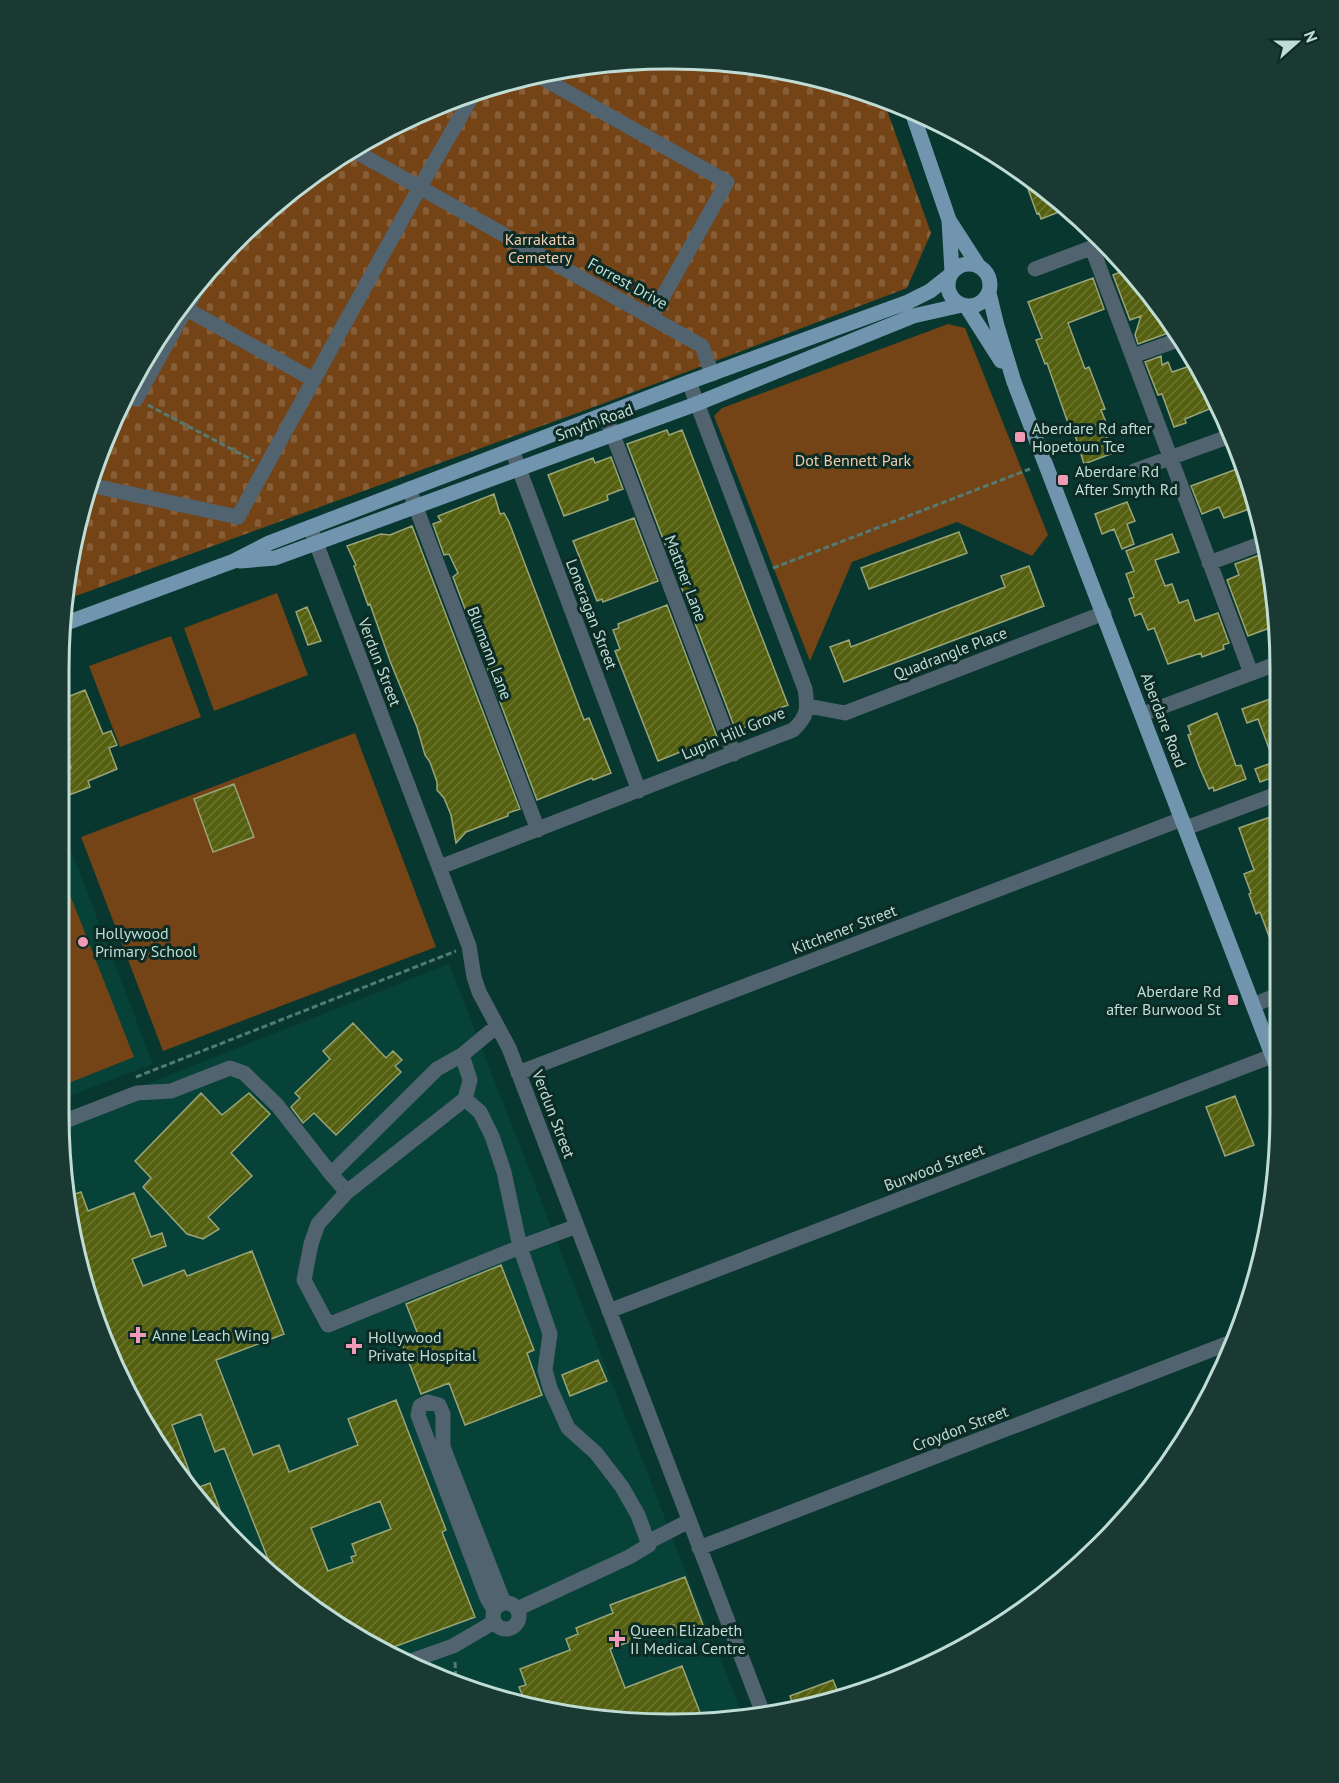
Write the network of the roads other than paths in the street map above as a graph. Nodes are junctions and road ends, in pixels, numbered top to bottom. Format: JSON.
{"nodes":[{"id":1,"x":549,"y":82,"type":"edge"},
{"id":2,"x":468,"y":104,"type":"edge"},
{"id":3,"x":916,"y":122,"type":"edge"},
{"id":4,"x":361,"y":154,"type":"edge"},
{"id":5,"x":420,"y":187,"type":"junction"},
{"id":6,"x":949,"y":220,"type":"junction"},
{"id":7,"x":1096,"y":247,"type":"edge"},
{"id":8,"x":1100,"y":251,"type":"edge"},
{"id":9,"x":978,"y":265,"type":"junction"},
{"id":10,"x":1035,"y":269,"type":"dead end"},
{"id":11,"x":951,"y":274,"type":"junction"},
{"id":12,"x":989,"y":293,"type":"junction"},
{"id":13,"x":964,"y":306,"type":"junction"},
{"id":14,"x":188,"y":310,"type":"edge"},
{"id":15,"x":652,"y":316,"type":"junction"},
{"id":16,"x":1172,"y":341,"type":"edge"},
{"id":17,"x":1133,"y":356,"type":"junction"},
{"id":18,"x":712,"y":374,"type":"junction"},
{"id":19,"x":314,"y":380,"type":"junction"},
{"id":20,"x":689,"y":382,"type":"junction"},
{"id":21,"x":1014,"y":382,"type":"junction"},
{"id":22,"x":696,"y":404,"type":"junction"},
{"id":23,"x":605,"y":414,"type":"junction"},
{"id":24,"x":613,"y":434,"type":"junction"},
{"id":25,"x":1223,"y":439,"type":"edge"},
{"id":26,"x":512,"y":450,"type":"junction"},
{"id":27,"x":1171,"y":458,"type":"junction"},
{"id":28,"x":519,"y":469,"type":"junction"},
{"id":29,"x":1134,"y":471,"type":"dead end"},
{"id":30,"x":97,"y":487,"type":"edge"},
{"id":31,"x":409,"y":489,"type":"junction"},
{"id":32,"x":416,"y":507,"type":"junction"},
{"id":33,"x":310,"y":527,"type":"junction"},
{"id":34,"x":316,"y":543,"type":"junction"},
{"id":35,"x":1257,"y":545,"type":"edge"},
{"id":36,"x":234,"y":561,"type":"junction"},
{"id":37,"x":1209,"y":563,"type":"junction"},
{"id":38,"x":1104,"y":613,"type":"junction"},
{"id":39,"x":71,"y":621,"type":"edge"},
{"id":40,"x":1270,"y":666,"type":"edge"},
{"id":41,"x":1251,"y":673,"type":"junction"},
{"id":42,"x":808,"y":706,"type":"junction"},
{"id":43,"x":1143,"y":714,"type":"junction"},
{"id":44,"x":734,"y":754,"type":"junction"},
{"id":45,"x":639,"y":790,"type":"junction"},
{"id":46,"x":1270,"y":796,"type":"edge"},
{"id":47,"x":1184,"y":823,"type":"junction"},
{"id":48,"x":538,"y":830,"type":"junction"},
{"id":49,"x":440,"y":867,"type":"junction"},
{"id":50,"x":1270,"y":998,"type":"edge"},
{"id":51,"x":1253,"y":1005,"type":"junction"},
{"id":52,"x":497,"y":1026,"type":"junction"},
{"id":53,"x":1270,"y":1051,"type":"edge"},
{"id":54,"x":462,"y":1054,"type":"junction"},
{"id":55,"x":1270,"y":1057,"type":"edge"},
{"id":56,"x":518,"y":1073,"type":"junction"},
{"id":57,"x":465,"y":1099,"type":"junction"},
{"id":58,"x":69,"y":1119,"type":"edge"},
{"id":59,"x":331,"y":1174,"type":"junction"},
{"id":60,"x":347,"y":1192,"type":"junction"},
{"id":61,"x":577,"y":1226,"type":"junction"},
{"id":62,"x":520,"y":1247,"type":"junction"},
{"id":63,"x":609,"y":1311,"type":"junction"},
{"id":64,"x":1223,"y":1345,"type":"edge"},
{"id":65,"x":689,"y":1521,"type":"junction"},
{"id":66,"x":648,"y":1542,"type":"junction"},
{"id":67,"x":699,"y":1548,"type":"junction"},
{"id":68,"x":502,"y":1611,"type":"junction"},
{"id":69,"x":419,"y":1659,"type":"edge"},
{"id":70,"x":760,"y":1707,"type":"edge"}],
"edges":[{"from":1,"to":15,"type":"street"},
{"from":2,"to":5,"type":"street"},
{"from":3,"to":6,"type":"main road"},
{"from":4,"to":5,"type":"street","name":"Forrest Drive"},
{"from":5,"to":15,"type":"street","name":"Forrest Drive"},
{"from":5,"to":19,"type":"street"},
{"from":6,"to":9,"type":"main road"},
{"from":6,"to":11,"type":"main road"},
{"from":7,"to":10,"type":"street"},
{"from":8,"to":17,"type":"street"},
{"from":9,"to":11,"type":"main road"},
{"from":9,"to":12,"type":"main road"},
{"from":11,"to":13,"type":"main road"},
{"from":11,"to":18,"type":"main road","name":"Smyth Road"},
{"from":12,"to":13,"type":"main road"},
{"from":12,"to":21,"type":"main road","name":"Aberdare Road"},
{"from":13,"to":21,"type":"main road","name":"Aberdare Road"},
{"from":13,"to":22,"type":"main road","name":"Smyth Road"},
{"from":14,"to":19,"type":"street"},
{"from":15,"to":18,"type":"street","name":"Forrest Drive"},
{"from":16,"to":17,"type":"street"},
{"from":17,"to":27,"type":"street"},
{"from":18,"to":20,"type":"main road","name":"Smyth Road"},
{"from":19,"to":30,"type":"street"},
{"from":20,"to":22,"type":"street","name":"Lupin Hill Grove"},
{"from":20,"to":23,"type":"main road","name":"Smyth Road"},
{"from":21,"to":38,"type":"main road","name":"Aberdare Road"},
{"from":22,"to":24,"type":"main road","name":"Smyth Road"},
{"from":22,"to":42,"type":"street","name":"Lupin Hill Grove"},
{"from":23,"to":24,"type":"street","name":"Mattner Lane"},
{"from":23,"to":26,"type":"main road","name":"Smyth Road"},
{"from":24,"to":28,"type":"main road","name":"Smyth Road"},
{"from":24,"to":44,"type":"street","name":"Mattner Lane"},
{"from":25,"to":27,"type":"street"},
{"from":26,"to":28,"type":"street","name":"Loneragan Street"},
{"from":26,"to":31,"type":"main road","name":"Smyth Road"},
{"from":27,"to":29,"type":"street"},
{"from":27,"to":37,"type":"street"},
{"from":28,"to":32,"type":"main road","name":"Smyth Road"},
{"from":28,"to":45,"type":"street","name":"Loneragan Street"},
{"from":31,"to":32,"type":"street","name":"Blumann Lane"},
{"from":31,"to":33,"type":"main road","name":"Smyth Road"},
{"from":32,"to":34,"type":"main road","name":"Smyth Road"},
{"from":32,"to":48,"type":"street","name":"Blumann Lane"},
{"from":33,"to":34,"type":"street","name":"Verdun Street"},
{"from":33,"to":36,"type":"main road","name":"Smyth Road"},
{"from":34,"to":36,"type":"main road","name":"Smyth Road"},
{"from":34,"to":49,"type":"street","name":"Verdun Street"},
{"from":35,"to":37,"type":"street"},
{"from":36,"to":39,"type":"main road","name":"Smyth Road"},
{"from":37,"to":41,"type":"street"},
{"from":38,"to":42,"type":"street","name":"Quadrangle Place"},
{"from":38,"to":43,"type":"main road","name":"Aberdare Road"},
{"from":40,"to":41,"type":"street"},
{"from":41,"to":43,"type":"street"},
{"from":42,"to":44,"type":"street","name":"Lupin Hill Grove"},
{"from":43,"to":47,"type":"main road","name":"Aberdare Road"},
{"from":44,"to":45,"type":"street","name":"Lupin Hill Grove"},
{"from":45,"to":48,"type":"street","name":"Lupin Hill Grove"},
{"from":46,"to":47,"type":"street","name":"Kitchener Street"},
{"from":47,"to":51,"type":"main road","name":"Aberdare Road"},
{"from":47,"to":56,"type":"street","name":"Kitchener Street"},
{"from":48,"to":49,"type":"street","name":"Lupin Hill Grove"},
{"from":49,"to":52,"type":"street","name":"Verdun Street"},
{"from":50,"to":51,"type":"street"},
{"from":51,"to":53,"type":"main road","name":"Aberdare Road"},
{"from":52,"to":54,"type":"street"},
{"from":52,"to":56,"type":"street","name":"Verdun Street"},
{"from":54,"to":57,"type":"street"},
{"from":54,"to":59,"type":"street"},
{"from":55,"to":63,"type":"street","name":"Burwood Street"},
{"from":56,"to":61,"type":"street","name":"Verdun Street"},
{"from":57,"to":60,"type":"street"},
{"from":57,"to":62,"type":"street"},
{"from":58,"to":59,"type":"street"},
{"from":59,"to":60,"type":"street"},
{"from":60,"to":62,"type":"street"},
{"from":61,"to":62,"type":"street"},
{"from":61,"to":63,"type":"street","name":"Verdun Street"},
{"from":62,"to":66,"type":"street"},
{"from":63,"to":65,"type":"street","name":"Verdun Street"},
{"from":64,"to":67,"type":"street","name":"Croydon Street"},
{"from":65,"to":66,"type":"street"},
{"from":65,"to":67,"type":"street","name":"Verdun Street"},
{"from":66,"to":68,"type":"street"},
{"from":67,"to":70,"type":"street","name":"Verdun Street"},
{"from":68,"to":68,"type":"street"},
{"from":68,"to":69,"type":"street"}]}
